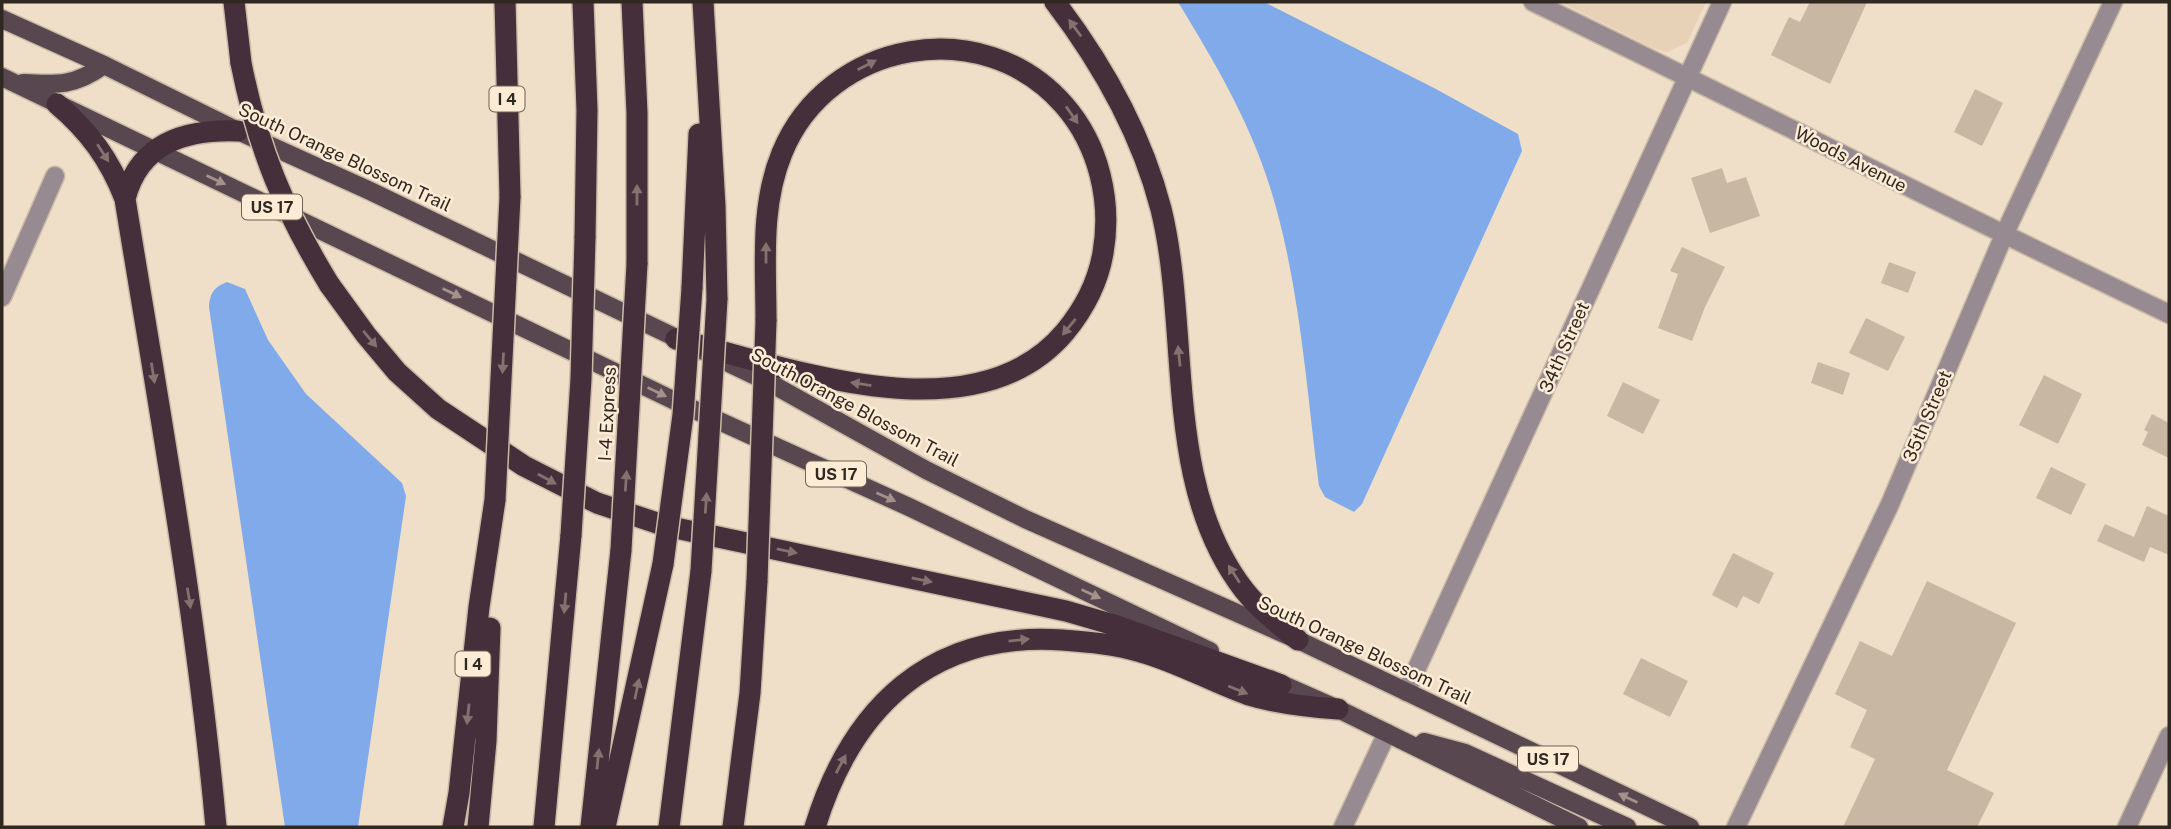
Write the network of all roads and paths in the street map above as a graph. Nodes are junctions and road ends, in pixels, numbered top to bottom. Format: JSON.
{"nodes":[{"id":1,"x":234,"y":2,"type":"edge"},
{"id":2,"x":505,"y":2,"type":"edge"},
{"id":3,"x":583,"y":2,"type":"edge"},
{"id":4,"x":632,"y":2,"type":"edge"},
{"id":5,"x":703,"y":2,"type":"edge"},
{"id":6,"x":1055,"y":2,"type":"edge"},
{"id":7,"x":1532,"y":2,"type":"edge"},
{"id":8,"x":1722,"y":2,"type":"edge"},
{"id":9,"x":2113,"y":2,"type":"edge"},
{"id":10,"x":2,"y":19,"type":"edge"},
{"id":11,"x":704,"y":27,"type":"junction"},
{"id":12,"x":104,"y":65,"type":"junction"},
{"id":13,"x":1687,"y":76,"type":"junction"},
{"id":14,"x":7,"y":80,"type":"edge"},
{"id":15,"x":57,"y":103,"type":"junction"},
{"id":16,"x":238,"y":131,"type":"junction"},
{"id":17,"x":154,"y":151,"type":"junction"},
{"id":18,"x":55,"y":176,"type":"dead end"},
{"id":19,"x":125,"y":199,"type":"junction"},
{"id":20,"x":2004,"y":235,"type":"junction"},
{"id":21,"x":2,"y":298,"type":"edge"},
{"id":22,"x":2169,"y":314,"type":"edge"},
{"id":23,"x":676,"y":339,"type":"junction"},
{"id":24,"x":495,"y":500,"type":"junction"},
{"id":25,"x":1298,"y":640,"type":"junction"},
{"id":26,"x":1281,"y":685,"type":"junction"},
{"id":27,"x":1406,"y":692,"type":"junction"},
{"id":28,"x":1338,"y":709,"type":"junction"},
{"id":29,"x":1387,"y":733,"type":"junction"},
{"id":30,"x":2169,"y":736,"type":"edge"},
{"id":31,"x":216,"y":827,"type":"edge"},
{"id":32,"x":453,"y":827,"type":"edge"},
{"id":33,"x":478,"y":827,"type":"edge"},
{"id":34,"x":544,"y":827,"type":"edge"},
{"id":35,"x":591,"y":827,"type":"edge"},
{"id":36,"x":605,"y":827,"type":"edge"},
{"id":37,"x":669,"y":827,"type":"edge"},
{"id":38,"x":733,"y":827,"type":"edge"},
{"id":39,"x":815,"y":827,"type":"edge"},
{"id":40,"x":1343,"y":827,"type":"edge"},
{"id":41,"x":1579,"y":827,"type":"edge"},
{"id":42,"x":1627,"y":827,"type":"edge"},
{"id":43,"x":1690,"y":827,"type":"edge"},
{"id":44,"x":1736,"y":827,"type":"edge"},
{"id":45,"x":2127,"y":827,"type":"edge"}],
"edges":[{"from":1,"to":26,"type":"highway","one_way":true,"bridge":true},
{"from":2,"to":24,"type":"highway","number":"I 4","one_way":true,"bridge":true},
{"from":3,"to":34,"type":"highway","name":"I-4 Express","one_way":true,"bridge":true},
{"from":35,"to":4,"type":"highway","name":"I-4 Express","one_way":true,"bridge":true},
{"from":5,"to":11,"type":"highway"},
{"from":25,"to":6,"type":"highway","one_way":true},
{"from":7,"to":13,"type":"street","name":"Woods Avenue"},
{"from":8,"to":13,"type":"street","name":"34th Street"},
{"from":9,"to":20,"type":"street","name":"35th Street"},
{"from":10,"to":12,"type":"main road","name":"South Orange Blossom Trail","number":"US 17"},
{"from":36,"to":11,"type":"highway","one_way":true,"bridge":true},
{"from":37,"to":11,"type":"highway","one_way":true,"bridge":true},
{"from":12,"to":14,"type":"main road"},
{"from":12,"to":16,"type":"main road","name":"South Orange Blossom Trail","number":"US 17"},
{"from":13,"to":20,"type":"street","name":"Woods Avenue"},
{"from":13,"to":27,"type":"street","name":"34th Street"},
{"from":14,"to":15,"type":"main road","number":"US 17"},
{"from":15,"to":17,"type":"main road","number":"US 17"},
{"from":15,"to":19,"type":"highway","one_way":true},
{"from":16,"to":17,"type":"highway"},
{"from":16,"to":23,"type":"main road","name":"South Orange Blossom Trail","number":"US 17"},
{"from":17,"to":19,"type":"highway"},
{"from":17,"to":26,"type":"main road","number":"US 17","one_way":true},
{"from":18,"to":21,"type":"street"},
{"from":19,"to":31,"type":"highway","one_way":true},
{"from":20,"to":22,"type":"street","name":"Woods Avenue"},
{"from":20,"to":44,"type":"street","name":"35th Street"},
{"from":23,"to":25,"type":"main road","name":"South Orange Blossom Trail","number":"US 17"},
{"from":38,"to":23,"type":"highway","one_way":true,"bridge":true},
{"from":24,"to":32,"type":"highway","number":"I 4","one_way":true},
{"from":24,"to":33,"type":"highway"},
{"from":25,"to":27,"type":"main road","name":"South Orange Blossom Trail","number":"US 17"},
{"from":26,"to":28,"type":"main road","number":"US 17"},
{"from":43,"to":27,"type":"main road","name":"South Orange Blossom Trail","number":"US 17","one_way":true},
{"from":28,"to":29,"type":"main road","number":"US 17"},
{"from":39,"to":28,"type":"highway","one_way":true},
{"from":29,"to":40,"type":"street"},
{"from":29,"to":41,"type":"main road","number":"US 17"},
{"from":29,"to":42,"type":"main road"},
{"from":30,"to":45,"type":"street"}]}
